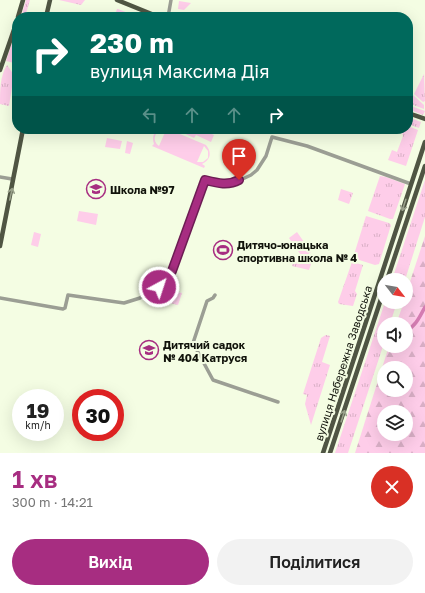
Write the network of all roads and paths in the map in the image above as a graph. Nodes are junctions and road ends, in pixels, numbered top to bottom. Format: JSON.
{"nodes":[{"id":1,"x":23,"y":0,"type":"edge"},
{"id":2,"x":50,"y":0,"type":"edge"},
{"id":3,"x":117,"y":0,"type":"edge"},
{"id":4,"x":171,"y":0,"type":"edge"},
{"id":5,"x":19,"y":12,"type":"edge"},
{"id":6,"x":47,"y":12,"type":"edge"},
{"id":7,"x":147,"y":12,"type":"edge"},
{"id":8,"x":169,"y":12,"type":"edge"},
{"id":9,"x":12,"y":35,"type":"edge"},
{"id":10,"x":0,"y":70,"type":"edge"},
{"id":11,"x":413,"y":115,"type":"edge"},
{"id":12,"x":425,"y":120,"type":"edge"},
{"id":13,"x":22,"y":134,"type":"edge"},
{"id":14,"x":425,"y":142,"type":"edge"},
{"id":15,"x":425,"y":166,"type":"edge"},
{"id":16,"x":0,"y":177,"type":"edge"},
{"id":17,"x":13,"y":181,"type":"junction"},
{"id":18,"x":411,"y":184,"type":"junction"},
{"id":19,"x":0,"y":246,"type":"edge"},
{"id":20,"x":389,"y":273,"type":"edge"},
{"id":21,"x":214,"y":295,"type":"dead end"},
{"id":22,"x":0,"y":298,"type":"edge"},
{"id":23,"x":378,"y":309,"type":"edge"},
{"id":24,"x":355,"y":354,"type":"junction"},
{"id":25,"x":362,"y":356,"type":"junction"},
{"id":26,"x":278,"y":402,"type":"dead end"},
{"id":27,"x":323,"y":453,"type":"edge"},
{"id":28,"x":330,"y":453,"type":"edge"}],
"edges":[{"from":1,"to":5,"type":"main road"},
{"from":2,"to":6,"type":"main road"},
{"from":3,"to":7,"type":"main road"},
{"from":4,"to":8,"type":"street"},
{"from":9,"to":10,"type":"main road"},
{"from":11,"to":12,"type":"main road"},
{"from":13,"to":17,"type":"main road"},
{"from":14,"to":18,"type":"main road","name":"вулиця Набережна Заводська"},
{"from":15,"to":20,"type":"main road","name":"вулиця Набережна Заводська"},
{"from":16,"to":17,"type":"street"},
{"from":19,"to":17,"type":"main road","one_way":true},
{"from":18,"to":22,"type":"street"},
{"from":18,"to":24,"type":"main road","name":"вулиця Набережна Заводська","one_way":true},
{"from":21,"to":26,"type":"street"},
{"from":23,"to":25,"type":"main road","name":"вулиця Набережна Заводська"},
{"from":24,"to":25,"type":"main road"},
{"from":24,"to":27,"type":"main road","name":"вулиця Набережна Заводська"},
{"from":28,"to":25,"type":"main road","name":"вулиця Набережна Заводська","one_way":true}]}
